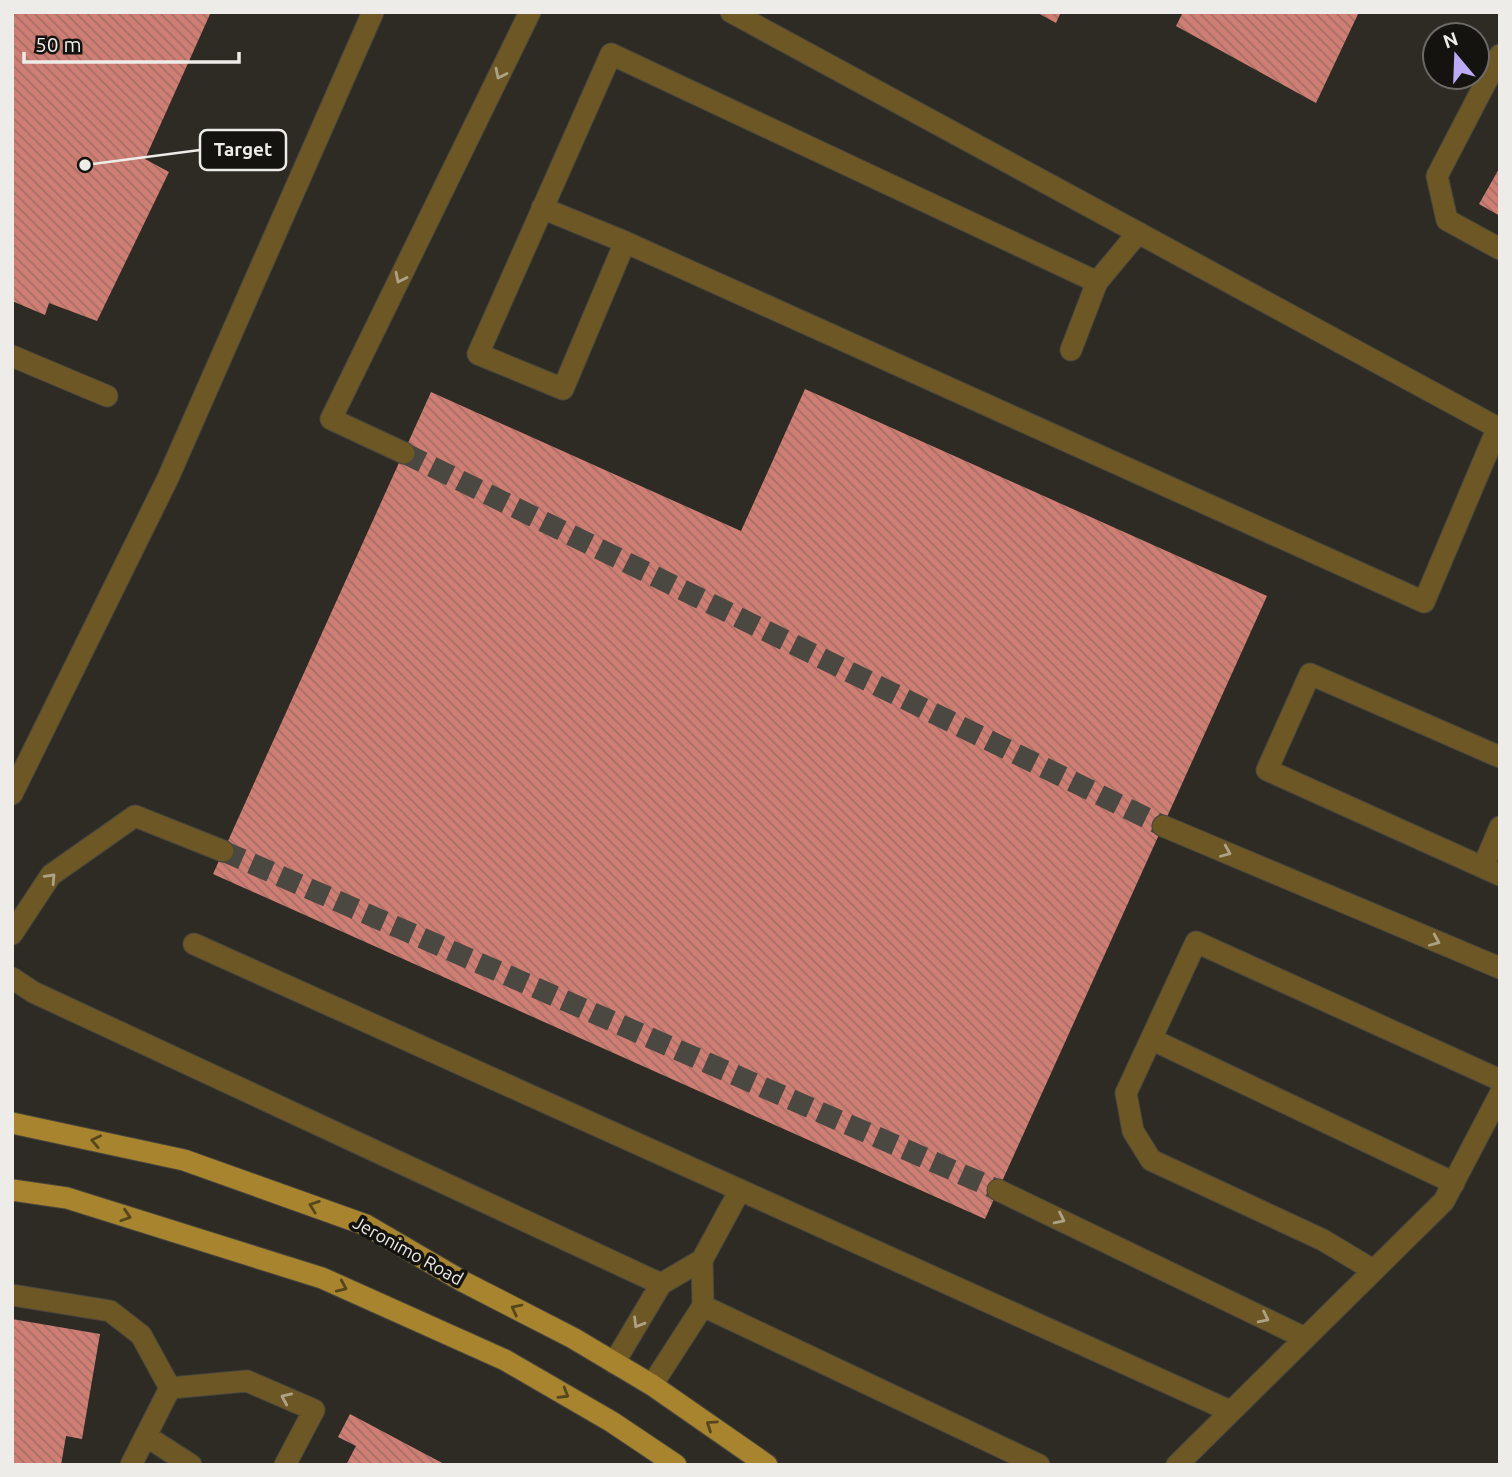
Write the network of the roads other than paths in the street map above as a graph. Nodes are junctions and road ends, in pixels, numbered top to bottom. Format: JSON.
{"nodes":[{"id":1,"x":373,"y":12,"type":"edge"},
{"id":2,"x":530,"y":12,"type":"edge"},
{"id":3,"x":732,"y":12,"type":"edge"},
{"id":4,"x":1500,"y":55,"type":"edge"},
{"id":5,"x":542,"y":208,"type":"junction"},
{"id":6,"x":1138,"y":233,"type":"junction"},
{"id":7,"x":625,"y":242,"type":"junction"},
{"id":8,"x":1500,"y":249,"type":"edge"},
{"id":9,"x":1097,"y":282,"type":"junction"},
{"id":10,"x":1070,"y":350,"type":"dead end"},
{"id":11,"x":12,"y":356,"type":"edge"},
{"id":12,"x":107,"y":396,"type":"dead end"},
{"id":13,"x":1499,"y":428,"type":"edge"},
{"id":14,"x":404,"y":453,"type":"tunnel mouth"},
{"id":15,"x":1500,"y":757,"type":"edge"},
{"id":16,"x":12,"y":794,"type":"edge"},
{"id":17,"x":1163,"y":826,"type":"tunnel mouth"},
{"id":18,"x":1500,"y":827,"type":"edge"},
{"id":19,"x":223,"y":852,"type":"tunnel mouth"},
{"id":20,"x":1491,"y":871,"type":"edge"},
{"id":21,"x":12,"y":934,"type":"edge"},
{"id":22,"x":194,"y":944,"type":"dead end"},
{"id":23,"x":1500,"y":968,"type":"edge"},
{"id":24,"x":12,"y":978,"type":"edge"},
{"id":25,"x":1151,"y":1039,"type":"junction"},
{"id":26,"x":1500,"y":1080,"type":"edge"},
{"id":27,"x":1500,"y":1094,"type":"edge"},
{"id":28,"x":12,"y":1123,"type":"edge"},
{"id":29,"x":1454,"y":1183,"type":"junction"},
{"id":30,"x":12,"y":1190,"type":"edge"},
{"id":31,"x":740,"y":1190,"type":"junction"},
{"id":32,"x":998,"y":1190,"type":"tunnel mouth"},
{"id":33,"x":702,"y":1260,"type":"junction"},
{"id":34,"x":1373,"y":1270,"type":"junction"},
{"id":35,"x":661,"y":1284,"type":"junction"},
{"id":36,"x":12,"y":1295,"type":"edge"},
{"id":37,"x":703,"y":1306,"type":"junction"},
{"id":38,"x":1305,"y":1338,"type":"junction"},
{"id":39,"x":614,"y":1363,"type":"junction"},
{"id":40,"x":652,"y":1385,"type":"junction"},
{"id":41,"x":170,"y":1388,"type":"junction"},
{"id":42,"x":1230,"y":1411,"type":"junction"},
{"id":43,"x":146,"y":1436,"type":"junction"},
{"id":44,"x":131,"y":1465,"type":"edge"},
{"id":45,"x":191,"y":1465,"type":"edge"},
{"id":46,"x":285,"y":1465,"type":"edge"},
{"id":47,"x":676,"y":1465,"type":"edge"},
{"id":48,"x":767,"y":1465,"type":"edge"},
{"id":49,"x":1039,"y":1465,"type":"edge"},
{"id":50,"x":1177,"y":1465,"type":"edge"}],
"edges":[{"from":1,"to":16,"type":"street"},
{"from":2,"to":14,"type":"street","one_way":true},
{"from":3,"to":6,"type":"street"},
{"from":4,"to":8,"type":"street"},
{"from":5,"to":7,"type":"street"},
{"from":5,"to":7,"type":"street"},
{"from":5,"to":9,"type":"street"},
{"from":6,"to":9,"type":"street"},
{"from":6,"to":13,"type":"street"},
{"from":7,"to":13,"type":"street"},
{"from":9,"to":10,"type":"street"},
{"from":11,"to":12,"type":"street"},
{"from":15,"to":20,"type":"street"},
{"from":17,"to":23,"type":"street","one_way":true},
{"from":18,"to":20,"type":"street"},
{"from":21,"to":19,"type":"street","one_way":true},
{"from":22,"to":31,"type":"street"},
{"from":24,"to":35,"type":"street"},
{"from":25,"to":26,"type":"street"},
{"from":25,"to":29,"type":"street"},
{"from":25,"to":34,"type":"street"},
{"from":27,"to":29,"type":"street"},
{"from":39,"to":28,"type":"main road","name":"Jeronimo Road","one_way":true},
{"from":29,"to":34,"type":"street"},
{"from":30,"to":47,"type":"main road","one_way":true},
{"from":31,"to":33,"type":"street"},
{"from":31,"to":42,"type":"street"},
{"from":32,"to":38,"type":"street","one_way":true},
{"from":33,"to":35,"type":"street"},
{"from":33,"to":37,"type":"street"},
{"from":34,"to":38,"type":"street"},
{"from":35,"to":39,"type":"street","one_way":true},
{"from":36,"to":41,"type":"street"},
{"from":37,"to":40,"type":"street"},
{"from":37,"to":49,"type":"street"},
{"from":38,"to":42,"type":"street"},
{"from":39,"to":40,"type":"main road","name":"Jeronimo Road"},
{"from":48,"to":40,"type":"main road","name":"Jeronimo Road","one_way":true},
{"from":41,"to":43,"type":"street"},
{"from":46,"to":41,"type":"street","one_way":true},
{"from":42,"to":50,"type":"street"},
{"from":43,"to":44,"type":"street"},
{"from":43,"to":45,"type":"street"}]}
